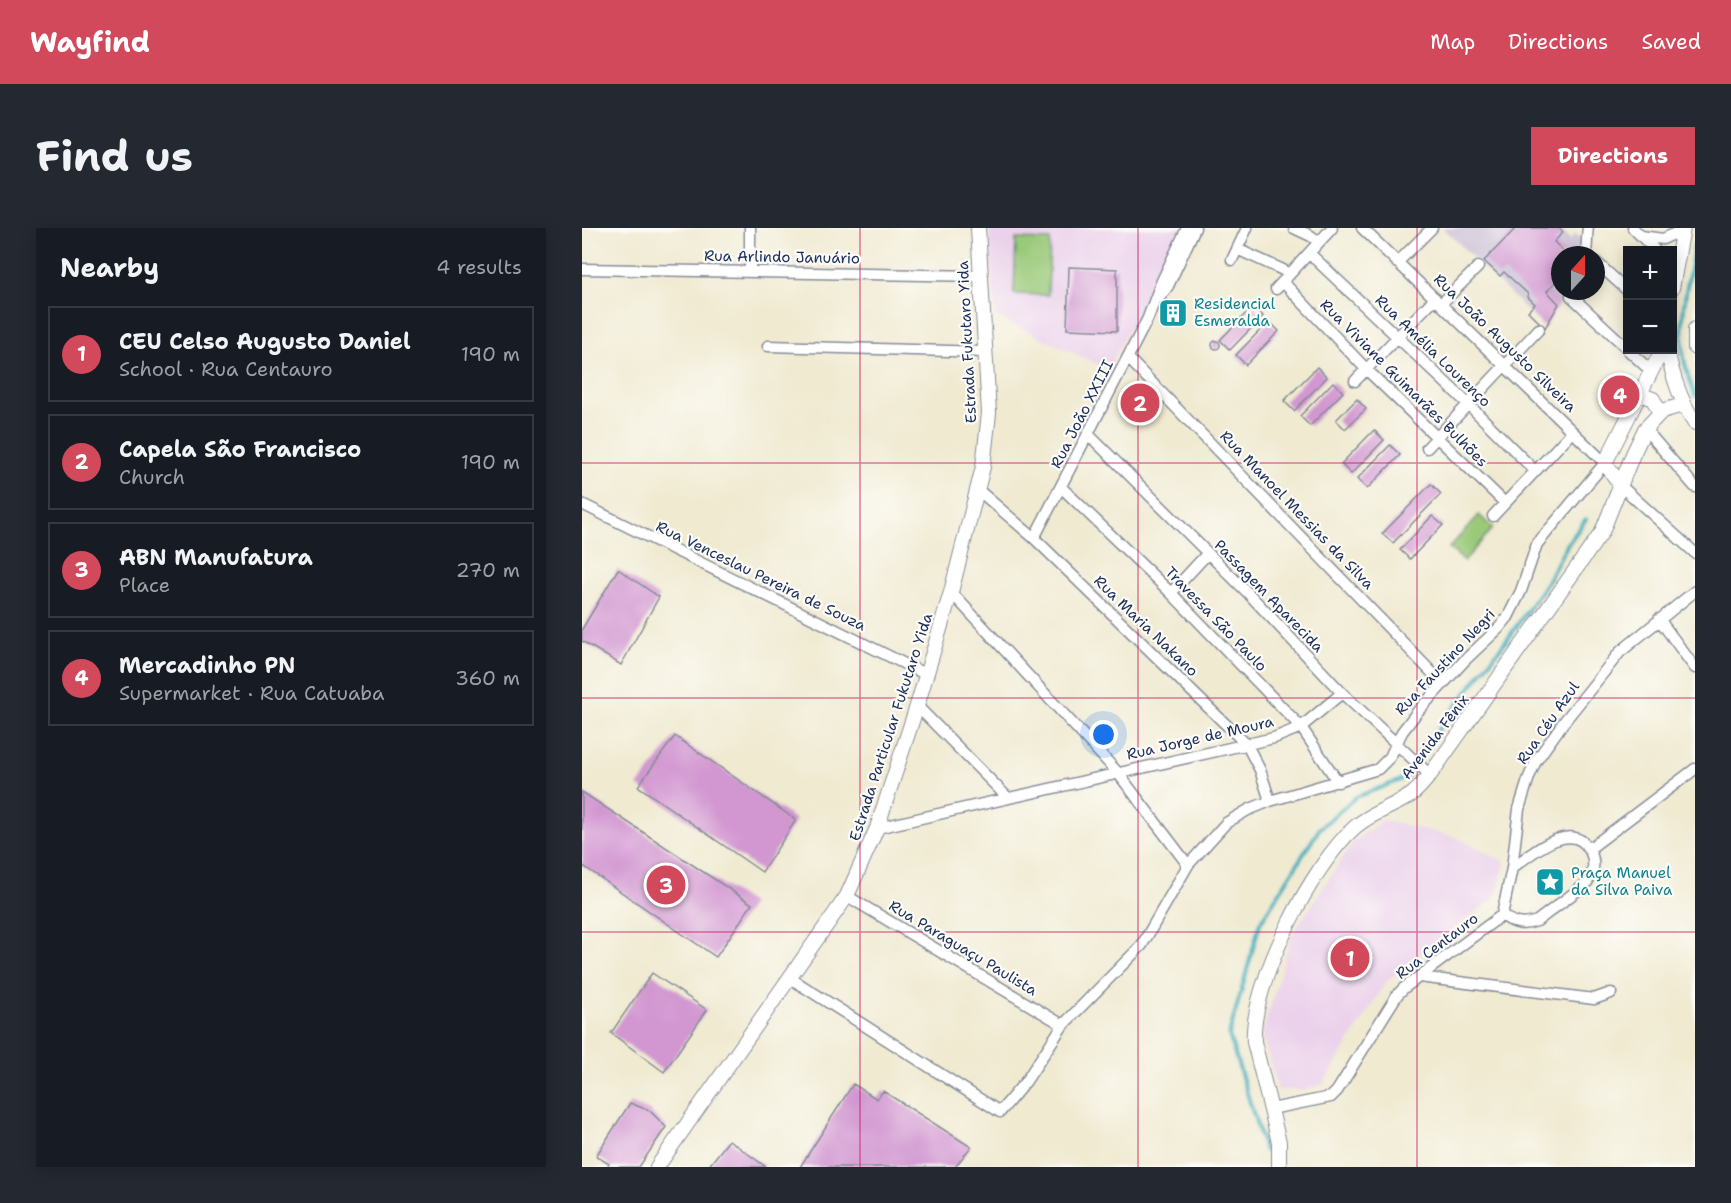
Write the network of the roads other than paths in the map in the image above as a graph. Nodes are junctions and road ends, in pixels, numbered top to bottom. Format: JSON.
{"nodes":[{"id":1,"x":750,"y":228,"type":"edge"},
{"id":2,"x":978,"y":228,"type":"edge"},
{"id":3,"x":1187,"y":228,"type":"edge"},
{"id":4,"x":1195,"y":228,"type":"edge"},
{"id":5,"x":1247,"y":228,"type":"edge"},
{"id":6,"x":1294,"y":228,"type":"edge"},
{"id":7,"x":1332,"y":228,"type":"edge"},
{"id":8,"x":1362,"y":228,"type":"edge"},
{"id":9,"x":1432,"y":228,"type":"edge"},
{"id":10,"x":1588,"y":228,"type":"edge"},
{"id":11,"x":1683,"y":229,"type":"edge"},
{"id":12,"x":1637,"y":232,"type":"edge"},
{"id":13,"x":1319,"y":242,"type":"junction"},
{"id":14,"x":1588,"y":246,"type":"edge"},
{"id":15,"x":1651,"y":246,"type":"edge"},
{"id":16,"x":1309,"y":253,"type":"junction"},
{"id":17,"x":1677,"y":255,"type":"edge"},
{"id":18,"x":1397,"y":262,"type":"junction"},
{"id":19,"x":1478,"y":267,"type":"dead end"},
{"id":20,"x":582,"y":269,"type":"edge"},
{"id":21,"x":1605,"y":270,"type":"edge"},
{"id":22,"x":750,"y":271,"type":"junction"},
{"id":23,"x":981,"y":276,"type":"junction"},
{"id":24,"x":1283,"y":282,"type":"junction"},
{"id":25,"x":1623,"y":286,"type":"edge"},
{"id":26,"x":1575,"y":300,"type":"edge"},
{"id":27,"x":1438,"y":301,"type":"junction"},
{"id":28,"x":1155,"y":303,"type":"junction"},
{"id":29,"x":1539,"y":329,"type":"dead end"},
{"id":30,"x":1695,"y":329,"type":"edge"},
{"id":31,"x":1398,"y":337,"type":"junction"},
{"id":32,"x":1623,"y":344,"type":"edge"},
{"id":33,"x":768,"y":346,"type":"dead end"},
{"id":34,"x":1695,"y":348,"type":"edge"},
{"id":35,"x":986,"y":352,"type":"junction"},
{"id":36,"x":1633,"y":354,"type":"edge"},
{"id":37,"x":1660,"y":354,"type":"edge"},
{"id":38,"x":1668,"y":354,"type":"edge"},
{"id":39,"x":1128,"y":358,"type":"junction"},
{"id":40,"x":1504,"y":366,"type":"junction"},
{"id":41,"x":1366,"y":369,"type":"junction"},
{"id":42,"x":1651,"y":371,"type":"junction"},
{"id":43,"x":1354,"y":381,"type":"dead end"},
{"id":44,"x":1640,"y":393,"type":"junction"},
{"id":45,"x":1468,"y":404,"type":"junction"},
{"id":46,"x":1683,"y":405,"type":"junction"},
{"id":47,"x":1660,"y":413,"type":"junction"},
{"id":48,"x":1695,"y":423,"type":"edge"},
{"id":49,"x":1646,"y":429,"type":"junction"},
{"id":50,"x":1572,"y":432,"type":"junction"},
{"id":51,"x":1089,"y":435,"type":"junction"},
{"id":52,"x":1436,"y":437,"type":"junction"},
{"id":53,"x":1427,"y":448,"type":"dead end"},
{"id":54,"x":1605,"y":463,"type":"junction"},
{"id":55,"x":1535,"y":471,"type":"junction"},
{"id":56,"x":1621,"y":486,"type":"junction"},
{"id":57,"x":1061,"y":487,"type":"junction"},
{"id":58,"x":1695,"y":487,"type":"edge"},
{"id":59,"x":977,"y":489,"type":"junction"},
{"id":60,"x":1505,"y":503,"type":"junction"},
{"id":61,"x":582,"y":504,"type":"edge"},
{"id":62,"x":1493,"y":516,"type":"dead end"},
{"id":63,"x":1034,"y":538,"type":"junction"},
{"id":64,"x":1695,"y":553,"type":"edge"},
{"id":65,"x":1207,"y":554,"type":"junction"},
{"id":66,"x":1695,"y":591,"type":"edge"},
{"id":67,"x":951,"y":592,"type":"junction"},
{"id":68,"x":1170,"y":592,"type":"junction"},
{"id":69,"x":1659,"y":619,"type":"junction"},
{"id":70,"x":1695,"y":668,"type":"edge"},
{"id":71,"x":927,"y":675,"type":"junction"},
{"id":72,"x":1443,"y":684,"type":"junction"},
{"id":73,"x":1342,"y":693,"type":"junction"},
{"id":74,"x":917,"y":706,"type":"junction"},
{"id":75,"x":1301,"y":728,"type":"junction"},
{"id":76,"x":1397,"y":744,"type":"junction"},
{"id":77,"x":1247,"y":745,"type":"junction"},
{"id":78,"x":1695,"y":769,"type":"edge"},
{"id":79,"x":1118,"y":773,"type":"junction"},
{"id":80,"x":1430,"y":775,"type":"junction"},
{"id":81,"x":1338,"y":782,"type":"junction"},
{"id":82,"x":1007,"y":797,"type":"junction"},
{"id":83,"x":1270,"y":801,"type":"junction"},
{"id":84,"x":878,"y":828,"type":"junction"},
{"id":85,"x":1589,"y":849,"type":"junction"},
{"id":86,"x":1188,"y":865,"type":"junction"},
{"id":87,"x":1512,"y":868,"type":"junction"},
{"id":88,"x":847,"y":896,"type":"junction"},
{"id":89,"x":1502,"y":915,"type":"junction"},
{"id":90,"x":1436,"y":964,"type":"junction"},
{"id":91,"x":1419,"y":977,"type":"junction"},
{"id":92,"x":790,"y":978,"type":"junction"},
{"id":93,"x":1456,"y":981,"type":"junction"},
{"id":94,"x":1611,"y":993,"type":"dead end"},
{"id":95,"x":1063,"y":1025,"type":"junction"},
{"id":96,"x":1271,"y":1109,"type":"junction"},
{"id":97,"x":657,"y":1167,"type":"edge"},
{"id":98,"x":1279,"y":1167,"type":"edge"}],
"edges":[{"from":1,"to":22,"type":"street"},
{"from":2,"to":23,"type":"street","name":"Estrada Fukutaro Yida"},
{"from":3,"to":28,"type":"street","name":"Rua João XXIII"},
{"from":4,"to":28,"type":"street","name":"Rua João XXIII"},
{"from":5,"to":24,"type":"street","name":"Rua Viviane Guimarães Bulhões"},
{"from":6,"to":13,"type":"street"},
{"from":7,"to":13,"type":"street"},
{"from":8,"to":18,"type":"street","name":"Rua João Augusto Silveira"},
{"from":9,"to":18,"type":"street"},
{"from":10,"to":14,"type":"street"},
{"from":11,"to":12,"type":"street"},
{"from":11,"to":17,"type":"street"},
{"from":12,"to":15,"type":"street"},
{"from":13,"to":16,"type":"street"},
{"from":16,"to":24,"type":"street"},
{"from":16,"to":31,"type":"street","name":"Rua Amélia Lourenço"},
{"from":18,"to":27,"type":"street","name":"Rua João Augusto Silveira"},
{"from":19,"to":27,"type":"street"},
{"from":20,"to":22,"type":"street","name":"Rua Arlindo Januário"},
{"from":21,"to":25,"type":"street"},
{"from":22,"to":23,"type":"street","name":"Rua Arlindo Januário"},
{"from":23,"to":35,"type":"street","name":"Estrada Fukutaro Yida"},
{"from":24,"to":41,"type":"street","name":"Rua Viviane Guimarães Bulhões"},
{"from":26,"to":32,"type":"street"},
{"from":27,"to":31,"type":"street"},
{"from":27,"to":40,"type":"street","name":"Rua João Augusto Silveira"},
{"from":28,"to":39,"type":"street","name":"Rua João XXIII"},
{"from":29,"to":40,"type":"street"},
{"from":30,"to":34,"type":"street"},
{"from":31,"to":41,"type":"street"},
{"from":31,"to":45,"type":"street","name":"Rua Amélia Lourenço"},
{"from":33,"to":35,"type":"street"},
{"from":35,"to":59,"type":"street","name":"Estrada Fukutaro Yida"},
{"from":36,"to":42,"type":"street"},
{"from":37,"to":42,"type":"street"},
{"from":38,"to":46,"type":"street"},
{"from":39,"to":51,"type":"street","name":"Rua João XXIII"},
{"from":39,"to":72,"type":"street","name":"Rua Manoel Messias da Silva"},
{"from":40,"to":45,"type":"street"},
{"from":40,"to":50,"type":"street","name":"Rua João Augusto Silveira"},
{"from":41,"to":43,"type":"street"},
{"from":41,"to":52,"type":"street","name":"Rua Viviane Guimarães Bulhões"},
{"from":42,"to":44,"type":"street"},
{"from":44,"to":47,"type":"street"},
{"from":44,"to":54,"type":"street"},
{"from":45,"to":52,"type":"street"},
{"from":45,"to":55,"type":"street","name":"Rua Amélia Lourenço"},
{"from":46,"to":47,"type":"street","name":"Avenida Fênix"},
{"from":46,"to":48,"type":"street"},
{"from":47,"to":49,"type":"street","name":"Avenida Fênix"},
{"from":49,"to":56,"type":"street","name":"Avenida Fênix"},
{"from":49,"to":58,"type":"street"},
{"from":50,"to":54,"type":"street","name":"Rua João Augusto Silveira"},
{"from":50,"to":55,"type":"street"},
{"from":51,"to":57,"type":"street","name":"Rua João XXIII"},
{"from":51,"to":65,"type":"street","name":"Passagem Aparecida"},
{"from":52,"to":53,"type":"street"},
{"from":52,"to":60,"type":"street","name":"Rua Viviane Guimarães Bulhões"},
{"from":54,"to":56,"type":"street","name":"Rua João Augusto Silveira"},
{"from":54,"to":72,"type":"street","name":"Rua Faustino Negri"},
{"from":55,"to":60,"type":"street"},
{"from":56,"to":64,"type":"street"},
{"from":56,"to":80,"type":"street","name":"Avenida Fênix"},
{"from":57,"to":63,"type":"street","name":"Rua João XXIII"},
{"from":57,"to":68,"type":"street","name":"Travessa São Paulo"},
{"from":59,"to":63,"type":"street","name":"Rua Maria Nakano"},
{"from":59,"to":67,"type":"street","name":"Estrada Particular Fukutaro Yida"},
{"from":60,"to":62,"type":"street"},
{"from":61,"to":71,"type":"street","name":"Rua Venceslau Pereira de Souza"},
{"from":63,"to":77,"type":"street","name":"Rua Maria Nakano"},
{"from":65,"to":68,"type":"street"},
{"from":65,"to":73,"type":"street","name":"Passagem Aparecida"},
{"from":66,"to":69,"type":"street","name":"Rua Céu Azul"},
{"from":67,"to":71,"type":"street","name":"Estrada Particular Fukutaro Yida"},
{"from":67,"to":79,"type":"street"},
{"from":68,"to":75,"type":"street","name":"Travessa São Paulo"},
{"from":69,"to":70,"type":"street"},
{"from":69,"to":87,"type":"street","name":"Rua Céu Azul"},
{"from":71,"to":74,"type":"street","name":"Estrada Particular Fukutaro Yida"},
{"from":72,"to":76,"type":"street","name":"Rua Faustino Negri"},
{"from":73,"to":75,"type":"street","name":"Rua Jorge de Moura"},
{"from":73,"to":76,"type":"street","name":"Passagem Aparecida"},
{"from":74,"to":82,"type":"street"},
{"from":74,"to":84,"type":"street","name":"Estrada Particular Fukutaro Yida"},
{"from":75,"to":77,"type":"street","name":"Rua Jorge de Moura"},
{"from":75,"to":81,"type":"street","name":"Travessa São Paulo"},
{"from":76,"to":80,"type":"street","name":"Passagem Aparecida"},
{"from":76,"to":81,"type":"street","name":"Rua Faustino Negri"},
{"from":77,"to":79,"type":"street","name":"Rua Jorge de Moura"},
{"from":77,"to":83,"type":"street","name":"Rua Maria Nakano"},
{"from":78,"to":85,"type":"street"},
{"from":79,"to":82,"type":"street","name":"Rua Jorge de Moura"},
{"from":79,"to":86,"type":"street"},
{"from":80,"to":96,"type":"street","name":"Avenida Fênix"},
{"from":81,"to":83,"type":"street","name":"Rua Faustino Negri"},
{"from":82,"to":84,"type":"street","name":"Rua Jorge de Moura"},
{"from":83,"to":86,"type":"street","name":"Rua Faustino Negri"},
{"from":84,"to":88,"type":"street","name":"Estrada Particular Fukutaro Yida"},
{"from":85,"to":87,"type":"street"},
{"from":85,"to":89,"type":"street","name":"Rua Centauro"},
{"from":86,"to":95,"type":"street","name":"Rua Faustino Negri"},
{"from":87,"to":89,"type":"street","name":"Rua Céu Azul"},
{"from":88,"to":92,"type":"street","name":"Estrada Particular Fukutaro Yida"},
{"from":88,"to":95,"type":"street","name":"Rua Paraguaçu Paulista"},
{"from":89,"to":90,"type":"street","name":"Rua Centauro"},
{"from":90,"to":91,"type":"street","name":"Rua Centauro"},
{"from":90,"to":93,"type":"street"},
{"from":91,"to":93,"type":"street"},
{"from":91,"to":96,"type":"street","name":"Rua Centauro"},
{"from":92,"to":95,"type":"street","name":"Rua Faustino Negri"},
{"from":92,"to":97,"type":"street","name":"Estrada Particular Fukutaro Yida"},
{"from":93,"to":94,"type":"street"},
{"from":96,"to":98,"type":"street","name":"Avenida Fênix"}]}
